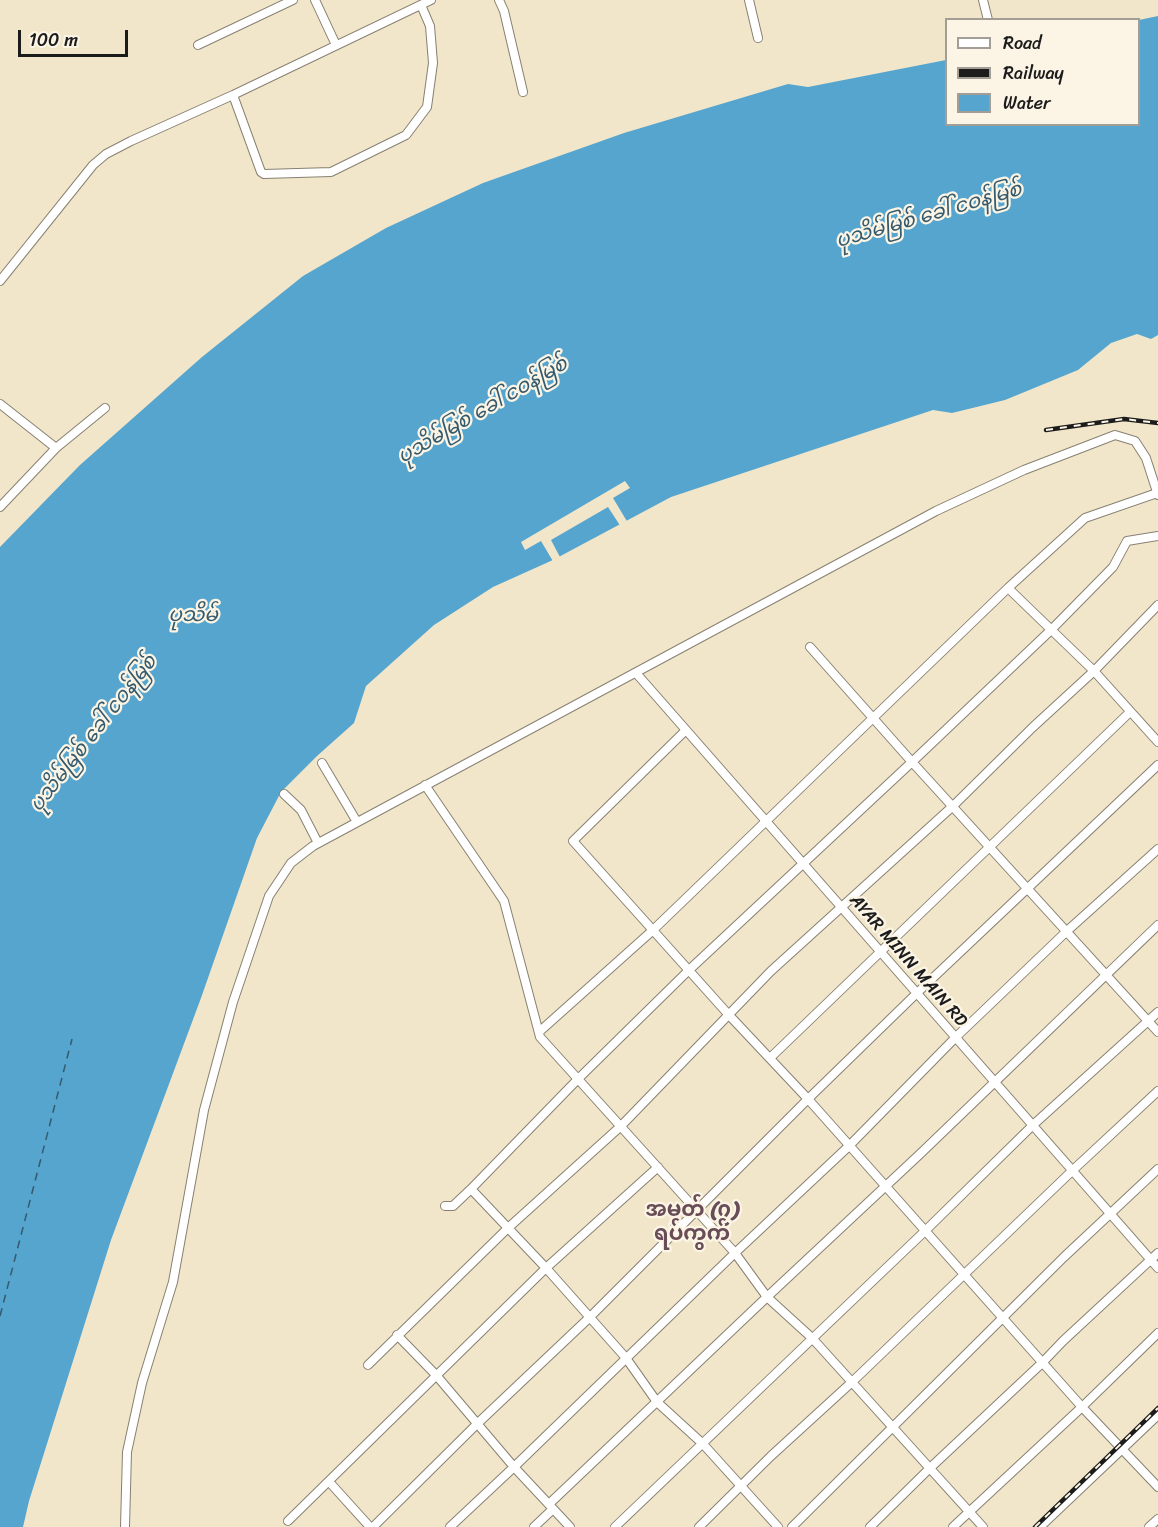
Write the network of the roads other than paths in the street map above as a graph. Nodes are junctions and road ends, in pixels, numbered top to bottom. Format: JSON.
{"nodes":[{"id":1,"x":293,"y":0,"type":"edge"},
{"id":2,"x":315,"y":0,"type":"edge"},
{"id":3,"x":431,"y":0,"type":"edge"},
{"id":4,"x":499,"y":0,"type":"edge"},
{"id":5,"x":749,"y":0,"type":"edge"},
{"id":6,"x":983,"y":0,"type":"edge"},
{"id":7,"x":421,"y":5,"type":"junction"},
{"id":8,"x":988,"y":18,"type":"edge"},
{"id":9,"x":758,"y":38,"type":"dead end"},
{"id":10,"x":198,"y":45,"type":"dead end"},
{"id":11,"x":336,"y":45,"type":"junction"},
{"id":12,"x":523,"y":93,"type":"dead end"},
{"id":13,"x":233,"y":95,"type":"junction"},
{"id":14,"x":0,"y":281,"type":"edge"},
{"id":15,"x":0,"y":404,"type":"edge"},
{"id":16,"x":105,"y":408,"type":"dead end"},
{"id":17,"x":56,"y":448,"type":"junction"},
{"id":18,"x":1158,"y":494,"type":"edge"},
{"id":19,"x":0,"y":507,"type":"edge"},
{"id":20,"x":1158,"y":536,"type":"edge"},
{"id":21,"x":1008,"y":588,"type":"junction"},
{"id":22,"x":1158,"y":604,"type":"edge"},
{"id":23,"x":1051,"y":630,"type":"junction"},
{"id":24,"x":810,"y":647,"type":"dead end"},
{"id":25,"x":1094,"y":671,"type":"junction"},
{"id":26,"x":636,"y":673,"type":"junction"},
{"id":27,"x":1130,"y":712,"type":"junction"},
{"id":28,"x":873,"y":718,"type":"junction"},
{"id":29,"x":686,"y":730,"type":"junction"},
{"id":30,"x":1158,"y":742,"type":"edge"},
{"id":31,"x":912,"y":762,"type":"junction"},
{"id":32,"x":322,"y":763,"type":"dead end"},
{"id":33,"x":1158,"y":765,"type":"edge"},
{"id":34,"x":425,"y":785,"type":"junction"},
{"id":35,"x":284,"y":794,"type":"dead end"},
{"id":36,"x":953,"y":806,"type":"junction"},
{"id":37,"x":766,"y":821,"type":"junction"},
{"id":38,"x":357,"y":822,"type":"junction"},
{"id":39,"x":318,"y":843,"type":"junction"},
{"id":40,"x":990,"y":847,"type":"junction"},
{"id":41,"x":1158,"y":849,"type":"edge"},
{"id":42,"x":803,"y":863,"type":"junction"},
{"id":43,"x":1027,"y":888,"type":"junction"},
{"id":44,"x":841,"y":907,"type":"junction"},
{"id":45,"x":1158,"y":925,"type":"edge"},
{"id":46,"x":652,"y":931,"type":"junction"},
{"id":47,"x":1067,"y":931,"type":"junction"},
{"id":48,"x":880,"y":952,"type":"junction"},
{"id":49,"x":689,"y":970,"type":"junction"},
{"id":50,"x":1106,"y":975,"type":"junction"},
{"id":51,"x":917,"y":993,"type":"junction"},
{"id":52,"x":1158,"y":1012,"type":"edge"},
{"id":53,"x":728,"y":1014,"type":"junction"},
{"id":54,"x":1148,"y":1021,"type":"junction"},
{"id":55,"x":539,"y":1032,"type":"junction"},
{"id":56,"x":1158,"y":1032,"type":"edge"},
{"id":57,"x":956,"y":1037,"type":"junction"},
{"id":58,"x":770,"y":1058,"type":"junction"},
{"id":59,"x":578,"y":1079,"type":"junction"},
{"id":60,"x":994,"y":1081,"type":"junction"},
{"id":61,"x":1158,"y":1090,"type":"edge"},
{"id":62,"x":808,"y":1099,"type":"junction"},
{"id":63,"x":1033,"y":1125,"type":"junction"},
{"id":64,"x":621,"y":1126,"type":"junction"},
{"id":65,"x":849,"y":1146,"type":"junction"},
{"id":66,"x":658,"y":1167,"type":"junction"},
{"id":67,"x":1072,"y":1170,"type":"junction"},
{"id":68,"x":1158,"y":1170,"type":"edge"},
{"id":69,"x":885,"y":1186,"type":"junction"},
{"id":70,"x":471,"y":1189,"type":"junction"},
{"id":71,"x":445,"y":1206,"type":"dead end"},
{"id":72,"x":697,"y":1210,"type":"junction"},
{"id":73,"x":1111,"y":1214,"type":"junction"},
{"id":74,"x":508,"y":1228,"type":"junction"},
{"id":75,"x":925,"y":1231,"type":"junction"},
{"id":76,"x":735,"y":1252,"type":"junction"},
{"id":77,"x":1158,"y":1253,"type":"edge"},
{"id":78,"x":1151,"y":1259,"type":"junction"},
{"id":79,"x":546,"y":1268,"type":"junction"},
{"id":80,"x":1158,"y":1268,"type":"edge"},
{"id":81,"x":964,"y":1276,"type":"junction"},
{"id":82,"x":767,"y":1296,"type":"junction"},
{"id":83,"x":590,"y":1317,"type":"junction"},
{"id":84,"x":1003,"y":1318,"type":"junction"},
{"id":85,"x":1158,"y":1333,"type":"edge"},
{"id":86,"x":397,"y":1335,"type":"junction"},
{"id":87,"x":813,"y":1338,"type":"junction"},
{"id":88,"x":626,"y":1358,"type":"junction"},
{"id":89,"x":1042,"y":1363,"type":"junction"},
{"id":90,"x":368,"y":1365,"type":"dead end"},
{"id":91,"x":436,"y":1376,"type":"junction"},
{"id":92,"x":852,"y":1382,"type":"junction"},
{"id":93,"x":657,"y":1402,"type":"junction"},
{"id":94,"x":1082,"y":1407,"type":"junction"},
{"id":95,"x":1158,"y":1415,"type":"edge"},
{"id":96,"x":478,"y":1423,"type":"junction"},
{"id":97,"x":893,"y":1428,"type":"junction"},
{"id":98,"x":703,"y":1444,"type":"junction"},
{"id":99,"x":1122,"y":1450,"type":"junction"},
{"id":100,"x":514,"y":1467,"type":"junction"},
{"id":101,"x":930,"y":1468,"type":"junction"},
{"id":102,"x":332,"y":1485,"type":"dead end"},
{"id":103,"x":741,"y":1486,"type":"junction"},
{"id":104,"x":1158,"y":1487,"type":"edge"},
{"id":105,"x":551,"y":1507,"type":"junction"},
{"id":106,"x":969,"y":1511,"type":"junction"},
{"id":107,"x":1158,"y":1519,"type":"edge"},
{"id":108,"x":288,"y":1521,"type":"dead end"},
{"id":109,"x":125,"y":1527,"type":"edge"},
{"id":110,"x":371,"y":1527,"type":"edge"},
{"id":111,"x":450,"y":1527,"type":"edge"},
{"id":112,"x":534,"y":1527,"type":"edge"},
{"id":113,"x":570,"y":1527,"type":"edge"},
{"id":114,"x":615,"y":1527,"type":"edge"},
{"id":115,"x":699,"y":1527,"type":"edge"},
{"id":116,"x":778,"y":1527,"type":"edge"},
{"id":117,"x":792,"y":1527,"type":"edge"},
{"id":118,"x":870,"y":1527,"type":"edge"},
{"id":119,"x":952,"y":1527,"type":"edge"},
{"id":120,"x":983,"y":1527,"type":"edge"},
{"id":121,"x":1040,"y":1527,"type":"edge"},
{"id":122,"x":1149,"y":1527,"type":"edge"}],
"edges":[{"from":1,"to":10,"type":"street"},
{"from":2,"to":11,"type":"street"},
{"from":3,"to":7,"type":"street"},
{"from":4,"to":12,"type":"street"},
{"from":5,"to":9,"type":"street"},
{"from":6,"to":8,"type":"street"},
{"from":7,"to":11,"type":"street"},
{"from":7,"to":13,"type":"street"},
{"from":11,"to":13,"type":"street"},
{"from":13,"to":14,"type":"street"},
{"from":15,"to":17,"type":"street"},
{"from":16,"to":17,"type":"street"},
{"from":17,"to":19,"type":"street"},
{"from":18,"to":21,"type":"street"},
{"from":18,"to":26,"type":"street"},
{"from":20,"to":23,"type":"street"},
{"from":21,"to":23,"type":"street"},
{"from":21,"to":28,"type":"street"},
{"from":22,"to":25,"type":"street"},
{"from":23,"to":25,"type":"street"},
{"from":23,"to":31,"type":"street"},
{"from":24,"to":28,"type":"street"},
{"from":25,"to":27,"type":"street"},
{"from":25,"to":36,"type":"street"},
{"from":26,"to":29,"type":"street","name":"AYAR MINN MAIN RD"},
{"from":26,"to":34,"type":"street"},
{"from":27,"to":30,"type":"street"},
{"from":27,"to":40,"type":"street"},
{"from":28,"to":31,"type":"street"},
{"from":28,"to":37,"type":"street"},
{"from":29,"to":37,"type":"street","name":"AYAR MINN MAIN RD"},
{"from":29,"to":46,"type":"street"},
{"from":31,"to":36,"type":"street"},
{"from":31,"to":42,"type":"street"},
{"from":32,"to":38,"type":"street"},
{"from":33,"to":43,"type":"street"},
{"from":34,"to":38,"type":"street"},
{"from":34,"to":55,"type":"street"},
{"from":35,"to":39,"type":"street"},
{"from":36,"to":40,"type":"street"},
{"from":36,"to":44,"type":"street"},
{"from":37,"to":42,"type":"street","name":"AYAR MINN MAIN RD"},
{"from":37,"to":46,"type":"street"},
{"from":38,"to":39,"type":"street"},
{"from":39,"to":109,"type":"street"},
{"from":40,"to":43,"type":"street"},
{"from":40,"to":48,"type":"street"},
{"from":41,"to":47,"type":"street"},
{"from":42,"to":44,"type":"street","name":"AYAR MINN MAIN RD"},
{"from":42,"to":49,"type":"street"},
{"from":43,"to":47,"type":"street"},
{"from":43,"to":51,"type":"street"},
{"from":44,"to":48,"type":"street","name":"AYAR MINN MAIN RD"},
{"from":44,"to":53,"type":"street"},
{"from":45,"to":50,"type":"street"},
{"from":46,"to":49,"type":"street"},
{"from":46,"to":55,"type":"street"},
{"from":47,"to":50,"type":"street"},
{"from":47,"to":57,"type":"street"},
{"from":48,"to":51,"type":"street","name":"AYAR MINN MAIN RD"},
{"from":48,"to":58,"type":"street"},
{"from":49,"to":53,"type":"street"},
{"from":49,"to":59,"type":"street"},
{"from":50,"to":54,"type":"street"},
{"from":50,"to":60,"type":"street"},
{"from":51,"to":57,"type":"street","name":"AYAR MINN MAIN RD"},
{"from":51,"to":62,"type":"street"},
{"from":52,"to":54,"type":"street"},
{"from":53,"to":58,"type":"street"},
{"from":53,"to":64,"type":"street"},
{"from":54,"to":56,"type":"street"},
{"from":54,"to":63,"type":"street"},
{"from":55,"to":59,"type":"street"},
{"from":57,"to":60,"type":"street","name":"AYAR MINN MAIN RD"},
{"from":57,"to":65,"type":"street"},
{"from":58,"to":62,"type":"street"},
{"from":59,"to":64,"type":"street"},
{"from":59,"to":70,"type":"street"},
{"from":60,"to":63,"type":"street","name":"AYAR MINN MAIN RD"},
{"from":60,"to":69,"type":"street"},
{"from":61,"to":67,"type":"street"},
{"from":62,"to":65,"type":"street"},
{"from":62,"to":72,"type":"street"},
{"from":63,"to":67,"type":"street","name":"AYAR MINN MAIN RD"},
{"from":63,"to":75,"type":"street"},
{"from":64,"to":66,"type":"street"},
{"from":64,"to":74,"type":"street"},
{"from":65,"to":69,"type":"street"},
{"from":65,"to":76,"type":"street"},
{"from":66,"to":72,"type":"street"},
{"from":66,"to":79,"type":"street"},
{"from":67,"to":73,"type":"street","name":"AYAR MINN MAIN RD"},
{"from":67,"to":81,"type":"street"},
{"from":68,"to":73,"type":"street"},
{"from":69,"to":75,"type":"street"},
{"from":69,"to":82,"type":"street"},
{"from":70,"to":71,"type":"street"},
{"from":70,"to":74,"type":"street"},
{"from":72,"to":76,"type":"street"},
{"from":72,"to":83,"type":"street"},
{"from":73,"to":78,"type":"street","name":"AYAR MINN MAIN RD"},
{"from":73,"to":84,"type":"street"},
{"from":74,"to":79,"type":"street"},
{"from":74,"to":86,"type":"street"},
{"from":75,"to":81,"type":"street"},
{"from":75,"to":87,"type":"street"},
{"from":76,"to":82,"type":"street"},
{"from":76,"to":88,"type":"street"},
{"from":77,"to":78,"type":"street"},
{"from":78,"to":80,"type":"street","name":"AYAR MINN MAIN RD"},
{"from":78,"to":89,"type":"street"},
{"from":79,"to":83,"type":"street"},
{"from":79,"to":91,"type":"street"},
{"from":81,"to":84,"type":"street"},
{"from":81,"to":92,"type":"street"},
{"from":82,"to":87,"type":"street"},
{"from":82,"to":93,"type":"street"},
{"from":83,"to":88,"type":"street"},
{"from":83,"to":96,"type":"street"},
{"from":84,"to":89,"type":"street"},
{"from":84,"to":97,"type":"street"},
{"from":85,"to":94,"type":"street"},
{"from":86,"to":90,"type":"street"},
{"from":86,"to":91,"type":"street"},
{"from":87,"to":92,"type":"street"},
{"from":87,"to":98,"type":"street"},
{"from":88,"to":93,"type":"street"},
{"from":88,"to":100,"type":"street"},
{"from":89,"to":94,"type":"street"},
{"from":89,"to":101,"type":"street"},
{"from":91,"to":96,"type":"street"},
{"from":91,"to":108,"type":"street"},
{"from":92,"to":97,"type":"street"},
{"from":92,"to":103,"type":"street"},
{"from":93,"to":98,"type":"street"},
{"from":93,"to":105,"type":"street"},
{"from":94,"to":99,"type":"street"},
{"from":94,"to":106,"type":"street"},
{"from":95,"to":99,"type":"street"},
{"from":96,"to":100,"type":"street"},
{"from":96,"to":110,"type":"street"},
{"from":97,"to":101,"type":"street"},
{"from":97,"to":117,"type":"street"},
{"from":98,"to":103,"type":"street"},
{"from":98,"to":114,"type":"street"},
{"from":99,"to":104,"type":"street"},
{"from":99,"to":121,"type":"street"},
{"from":100,"to":105,"type":"street"},
{"from":100,"to":111,"type":"street"},
{"from":101,"to":106,"type":"street"},
{"from":101,"to":118,"type":"street"},
{"from":102,"to":110,"type":"street"},
{"from":103,"to":115,"type":"street"},
{"from":103,"to":116,"type":"street"},
{"from":105,"to":112,"type":"street"},
{"from":105,"to":113,"type":"street"},
{"from":106,"to":119,"type":"street"},
{"from":106,"to":120,"type":"street"},
{"from":107,"to":122,"type":"street"}]}
